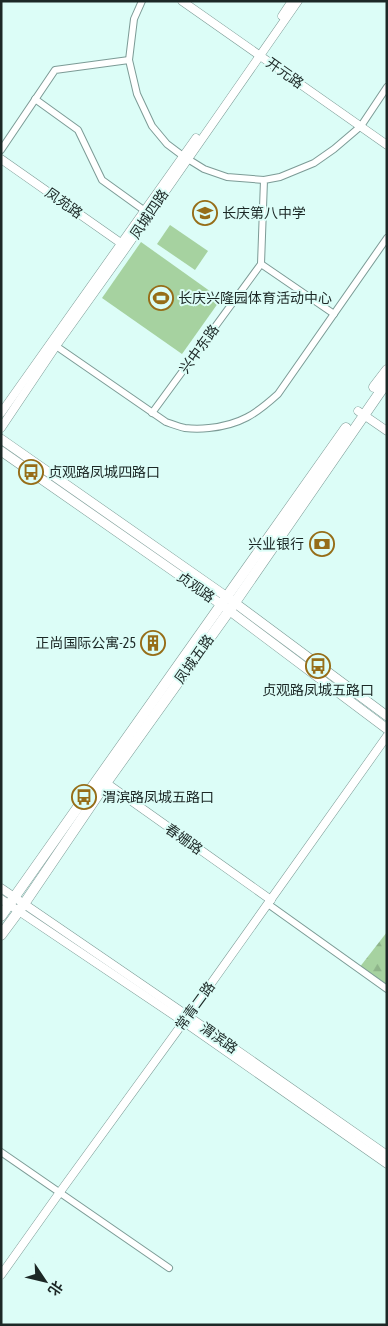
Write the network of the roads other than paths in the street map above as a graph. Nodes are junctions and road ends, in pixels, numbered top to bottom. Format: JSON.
{"nodes":[{"id":1,"x":142,"y":1,"type":"edge"},
{"id":2,"x":182,"y":1,"type":"edge"},
{"id":3,"x":292,"y":1,"type":"edge"},
{"id":4,"x":298,"y":1,"type":"edge"},
{"id":5,"x":259,"y":55,"type":"junction"},
{"id":6,"x":129,"y":60,"type":"junction"},
{"id":7,"x":387,"y":87,"type":"edge"},
{"id":8,"x":35,"y":99,"type":"junction"},
{"id":9,"x":361,"y":126,"type":"junction"},
{"id":10,"x":387,"y":145,"type":"edge"},
{"id":11,"x":1,"y":150,"type":"edge"},
{"id":12,"x":185,"y":158,"type":"junction"},
{"id":13,"x":1,"y":159,"type":"edge"},
{"id":14,"x":264,"y":180,"type":"junction"},
{"id":15,"x":144,"y":211,"type":"junction"},
{"id":16,"x":387,"y":238,"type":"edge"},
{"id":17,"x":124,"y":246,"type":"junction"},
{"id":18,"x":261,"y":264,"type":"junction"},
{"id":19,"x":334,"y":314,"type":"junction"},
{"id":20,"x":56,"y":346,"type":"junction"},
{"id":21,"x":387,"y":370,"type":"edge"},
{"id":22,"x":387,"y":382,"type":"edge"},
{"id":23,"x":152,"y":413,"type":"junction"},
{"id":24,"x":361,"y":413,"type":"junction"},
{"id":25,"x":1,"y":414,"type":"edge"},
{"id":26,"x":1,"y":428,"type":"edge"},
{"id":27,"x":387,"y":431,"type":"edge"},
{"id":28,"x":1,"y":439,"type":"edge"},
{"id":29,"x":1,"y":451,"type":"edge"},
{"id":30,"x":228,"y":604,"type":"junction"},
{"id":31,"x":387,"y":716,"type":"edge"},
{"id":32,"x":387,"y":729,"type":"edge"},
{"id":33,"x":387,"y":736,"type":"edge"},
{"id":34,"x":102,"y":780,"type":"junction"},
{"id":35,"x":1,"y":888,"type":"edge"},
{"id":36,"x":8,"y":900,"type":"edge"},
{"id":37,"x":269,"y":902,"type":"junction"},
{"id":38,"x":21,"y":908,"type":"junction"},
{"id":39,"x":1,"y":916,"type":"edge"},
{"id":40,"x":1,"y":935,"type":"edge"},
{"id":41,"x":387,"y":989,"type":"edge"},
{"id":42,"x":186,"y":1019,"type":"junction"},
{"id":43,"x":1,"y":1152,"type":"edge"},
{"id":44,"x":387,"y":1155,"type":"edge"},
{"id":45,"x":387,"y":1164,"type":"edge"},
{"id":46,"x":60,"y":1192,"type":"junction"},
{"id":47,"x":169,"y":1268,"type":"dead end"},
{"id":48,"x":1,"y":1275,"type":"edge"}],
"edges":[{"from":1,"to":6,"type":"street"},
{"from":2,"to":5,"type":"street","name":"开元路"},
{"from":3,"to":5,"type":"street","name":"凤城四路"},
{"from":4,"to":5,"type":"street","name":"凤城四路"},
{"from":5,"to":9,"type":"street","name":"开元路"},
{"from":5,"to":12,"type":"street","name":"凤城四路"},
{"from":6,"to":8,"type":"street"},
{"from":6,"to":12,"type":"street"},
{"from":7,"to":9,"type":"street"},
{"from":8,"to":11,"type":"street"},
{"from":8,"to":15,"type":"street"},
{"from":9,"to":10,"type":"street","name":"开元路"},
{"from":9,"to":14,"type":"street"},
{"from":12,"to":14,"type":"street"},
{"from":12,"to":15,"type":"street","name":"凤城四路"},
{"from":12,"to":17,"type":"street","name":"凤城四路"},
{"from":13,"to":17,"type":"street","name":"凤苑路"},
{"from":14,"to":18,"type":"street"},
{"from":15,"to":17,"type":"street","name":"凤城四路"},
{"from":16,"to":19,"type":"street"},
{"from":17,"to":20,"type":"street","name":"凤城四路"},
{"from":17,"to":25,"type":"street","name":"凤城四路"},
{"from":18,"to":19,"type":"street"},
{"from":18,"to":23,"type":"street","name":"兴中东路"},
{"from":19,"to":23,"type":"street"},
{"from":20,"to":23,"type":"street"},
{"from":20,"to":26,"type":"street","name":"凤城四路"},
{"from":21,"to":24,"type":"main road","name":"凤城五路"},
{"from":22,"to":24,"type":"main road","name":"凤城五路"},
{"from":24,"to":27,"type":"street"},
{"from":24,"to":30,"type":"main road","name":"凤城五路"},
{"from":28,"to":30,"type":"main road","name":"贞观路"},
{"from":29,"to":30,"type":"main road","name":"贞观路"},
{"from":30,"to":31,"type":"main road","name":"贞观路"},
{"from":30,"to":32,"type":"main road","name":"贞观路"},
{"from":30,"to":34,"type":"main road","name":"凤城五路"},
{"from":33,"to":37,"type":"street","name":"常青二路"},
{"from":34,"to":36,"type":"main road","name":"凤城五路"},
{"from":34,"to":37,"type":"street","name":"春姗路"},
{"from":34,"to":38,"type":"main road","name":"凤城五路"},
{"from":35,"to":36,"type":"street","name":"渭滨路"},
{"from":36,"to":38,"type":"street","name":"渭滨路"},
{"from":36,"to":39,"type":"main road","name":"凤城五路"},
{"from":37,"to":41,"type":"street"},
{"from":37,"to":42,"type":"street","name":"常青二路"},
{"from":38,"to":40,"type":"main road","name":"凤城五路"},
{"from":38,"to":42,"type":"street","name":"渭滨路"},
{"from":42,"to":44,"type":"street","name":"渭滨路"},
{"from":42,"to":45,"type":"street","name":"渭滨路"},
{"from":42,"to":46,"type":"street","name":"常青二路"},
{"from":43,"to":46,"type":"street"},
{"from":46,"to":47,"type":"street"},
{"from":46,"to":48,"type":"street","name":"常青二路"}]}
